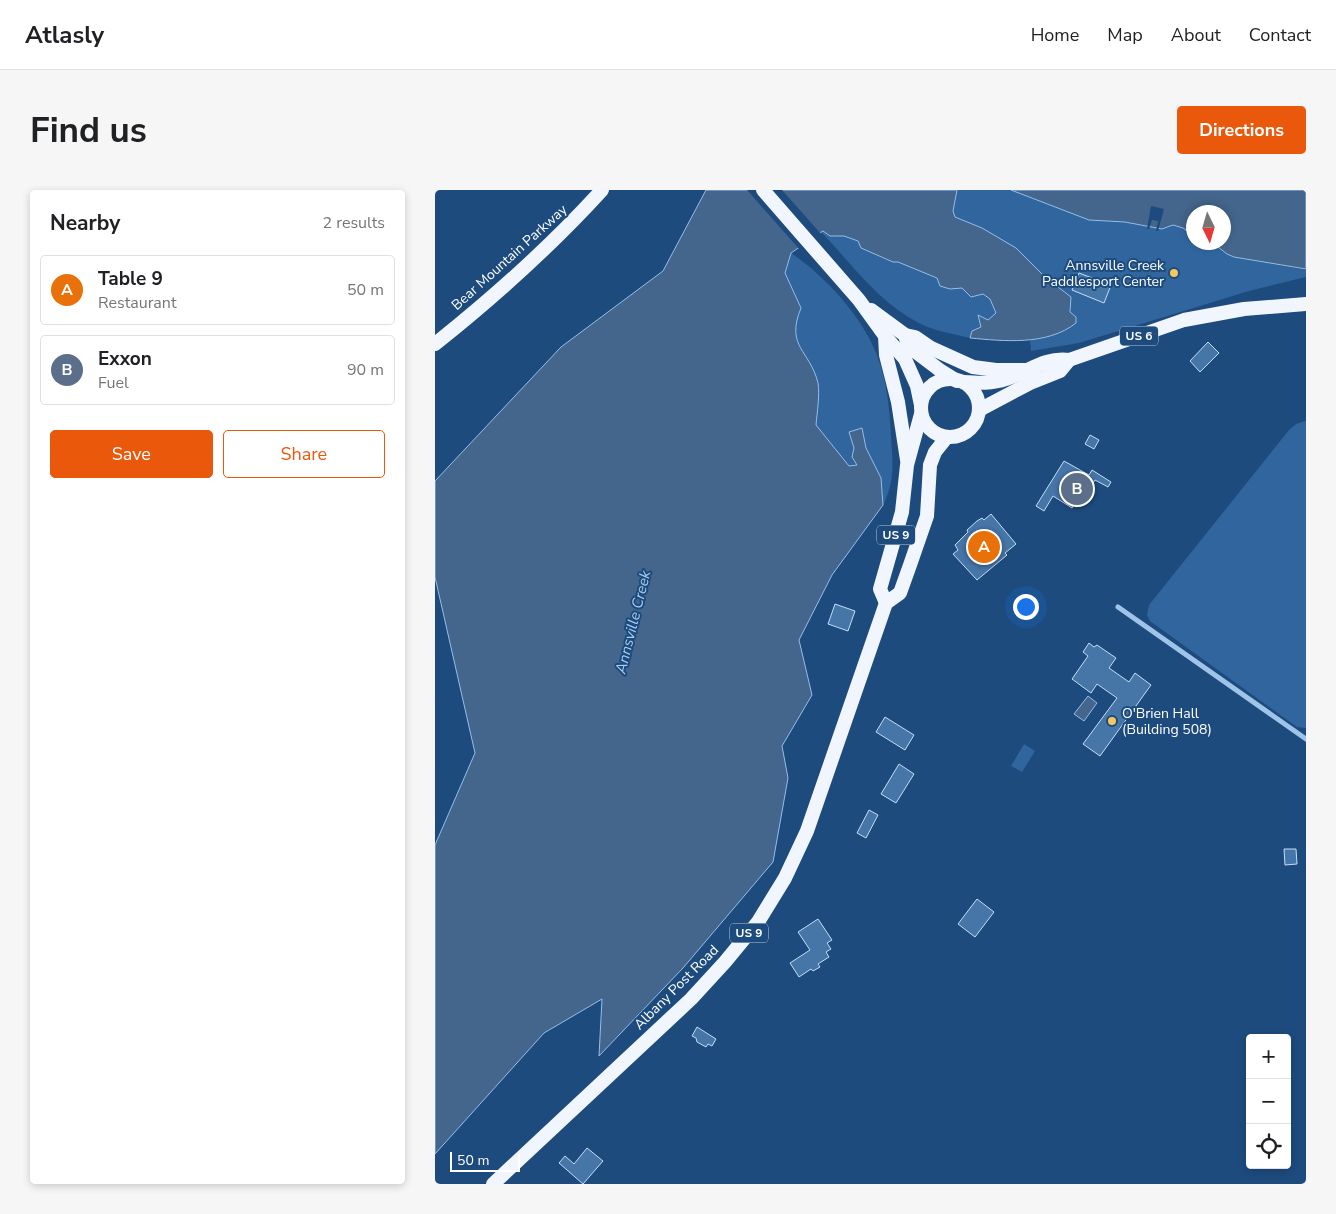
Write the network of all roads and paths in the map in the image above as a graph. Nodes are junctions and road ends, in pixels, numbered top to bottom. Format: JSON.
{"nodes":[{"id":1,"x":602,"y":190,"type":"edge"},
{"id":2,"x":763,"y":190,"type":"edge"},
{"id":3,"x":855,"y":296,"type":"junction"},
{"id":4,"x":1306,"y":304,"type":"edge"},
{"id":5,"x":905,"y":335,"type":"junction"},
{"id":6,"x":885,"y":336,"type":"junction"},
{"id":7,"x":435,"y":344,"type":"edge"},
{"id":8,"x":1069,"y":360,"type":"junction"},
{"id":9,"x":1025,"y":370,"type":"junction"},
{"id":10,"x":960,"y":381,"type":"junction"},
{"id":11,"x":921,"y":410,"type":"junction"},
{"id":12,"x":978,"y":413,"type":"junction"},
{"id":13,"x":951,"y":437,"type":"junction"},
{"id":14,"x":907,"y":465,"type":"junction"},
{"id":15,"x":886,"y":603,"type":"junction"},
{"id":16,"x":1119,"y":607,"type":"dead end"},
{"id":17,"x":1299,"y":734,"type":"junction"},
{"id":18,"x":1306,"y":734,"type":"edge"},
{"id":19,"x":1306,"y":739,"type":"edge"},
{"id":20,"x":493,"y":1184,"type":"edge"}],
"edges":[{"from":1,"to":7,"type":"highway","name":"Bear Mountain Parkway"},
{"from":2,"to":3,"type":"highway","number":"US 6"},
{"from":3,"to":5,"type":"highway","number":"US 6"},
{"from":3,"to":6,"type":"highway","number":"US 6"},
{"from":4,"to":8,"type":"highway","number":"US 6"},
{"from":5,"to":9,"type":"highway","number":"US 6"},
{"from":5,"to":10,"type":"highway","number":"US 6"},
{"from":6,"to":11,"type":"highway","number":"US 6"},
{"from":6,"to":14,"type":"highway"},
{"from":8,"to":9,"type":"highway","number":"US 6"},
{"from":8,"to":12,"type":"highway","number":"US 6"},
{"from":9,"to":10,"type":"highway","number":"US 6"},
{"from":10,"to":11,"type":"highway"},
{"from":10,"to":12,"type":"highway","number":"US 6"},
{"from":11,"to":13,"type":"highway","number":"US 6"},
{"from":11,"to":14,"type":"highway","name":"Albany Post Road"},
{"from":12,"to":13,"type":"highway","number":"US 9"},
{"from":13,"to":15,"type":"highway","name":"Albany Post Road","number":"US 9"},
{"from":14,"to":15,"type":"highway","name":"Albany Post Road","number":"US 9"},
{"from":15,"to":20,"type":"highway","name":"Albany Post Road","number":"US 9"},
{"from":16,"to":17,"type":"street"},
{"from":17,"to":18,"type":"street"},
{"from":17,"to":19,"type":"street"}]}
